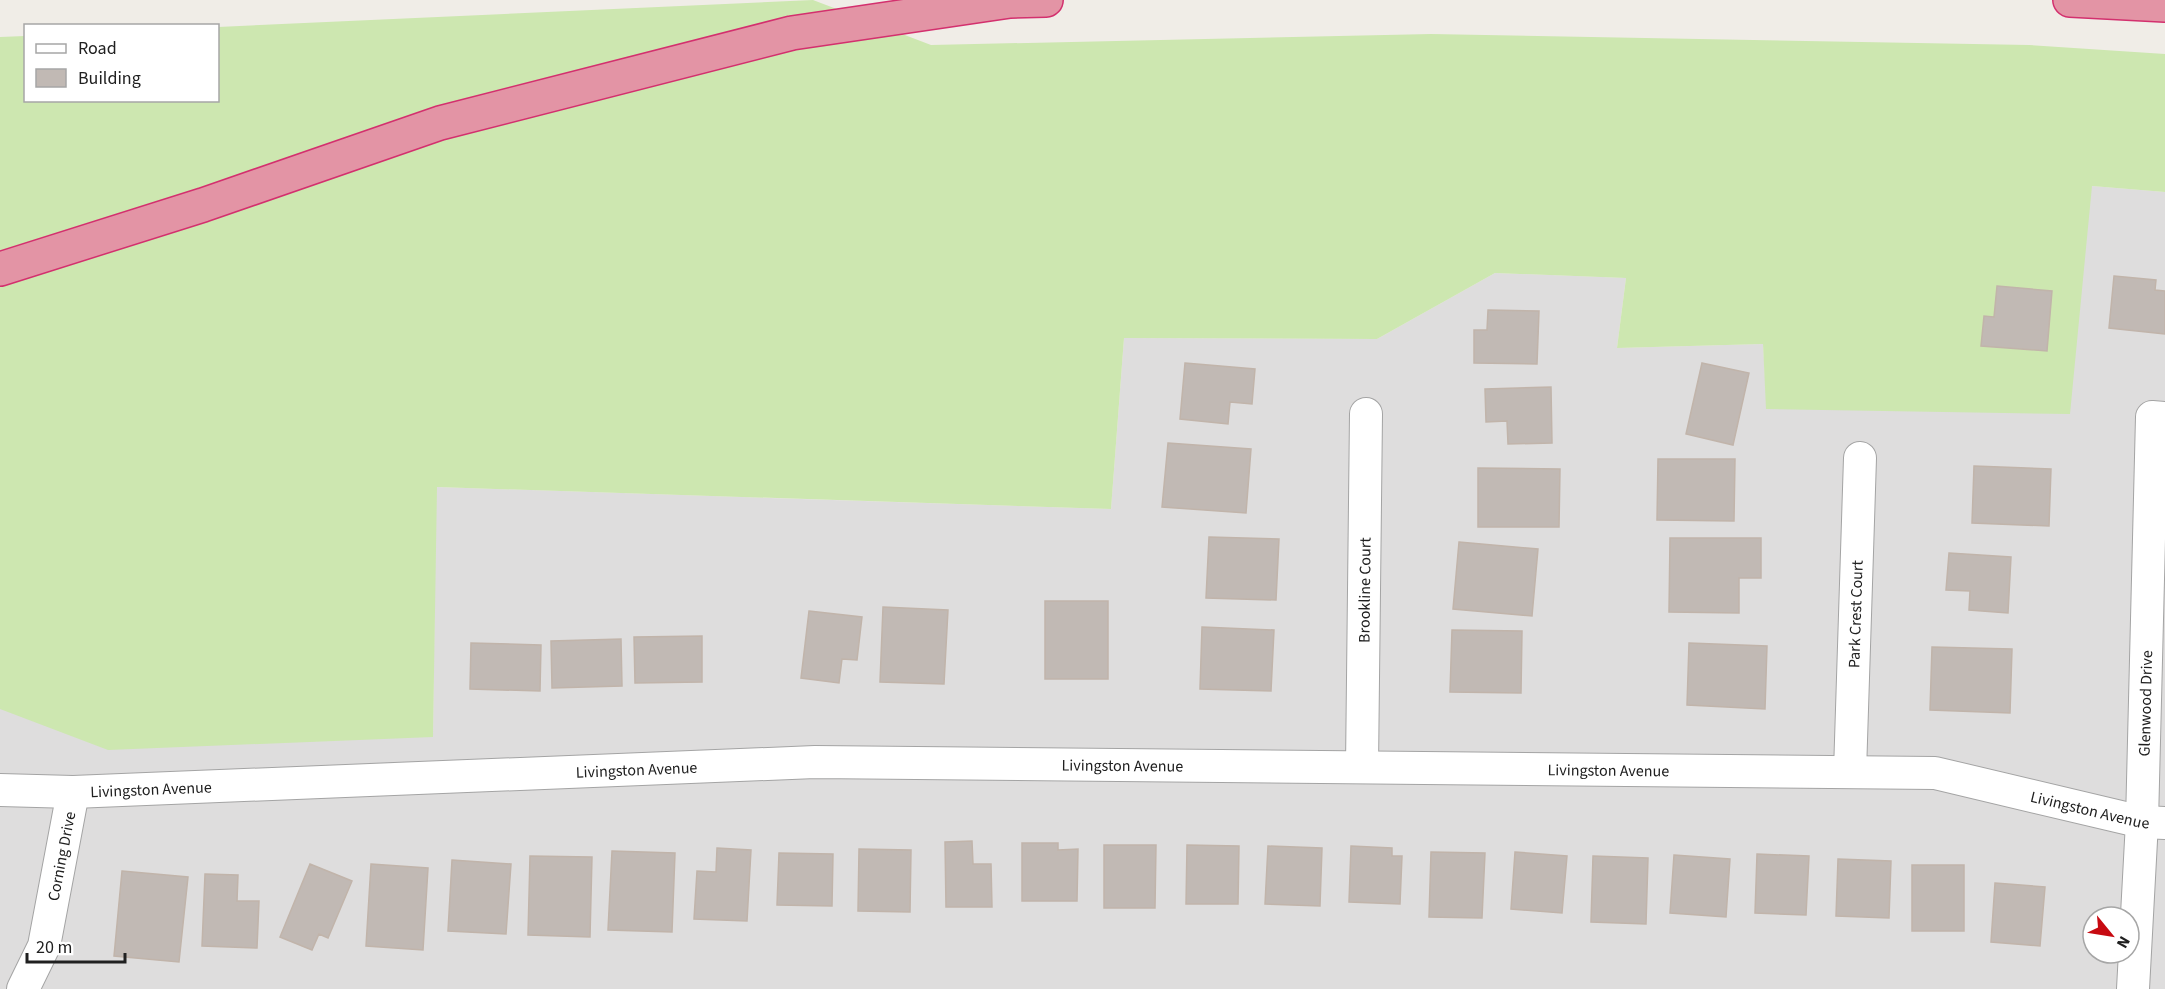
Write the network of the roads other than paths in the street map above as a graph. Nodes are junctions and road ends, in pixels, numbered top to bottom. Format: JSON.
{"nodes":[{"id":1,"x":1046,"y":0,"type":"edge"},
{"id":2,"x":2070,"y":0,"type":"edge"},
{"id":3,"x":2165,"y":5,"type":"edge"},
{"id":4,"x":0,"y":269,"type":"edge"},
{"id":5,"x":1366,"y":414,"type":"dead end"},
{"id":6,"x":2159,"y":418,"type":"edge"},
{"id":7,"x":1860,"y":458,"type":"dead end"},
{"id":8,"x":1362,"y":767,"type":"junction"},
{"id":9,"x":1850,"y":772,"type":"junction"},
{"id":10,"x":0,"y":790,"type":"edge"},
{"id":11,"x":74,"y":792,"type":"junction"},
{"id":12,"x":2154,"y":822,"type":"edge"},
{"id":13,"x":23,"y":989,"type":"edge"},
{"id":14,"x":2133,"y":989,"type":"edge"}],
"edges":[{"from":1,"to":4,"type":"highway"},
{"from":2,"to":3,"type":"highway"},
{"from":5,"to":8,"type":"street","name":"Brookline Court"},
{"from":6,"to":12,"type":"street","name":"Glenwood Drive"},
{"from":7,"to":9,"type":"street","name":"Park Crest Court"},
{"from":8,"to":9,"type":"street","name":"Livingston Avenue"},
{"from":8,"to":11,"type":"street","name":"Livingston Avenue"},
{"from":9,"to":12,"type":"street","name":"Livingston Avenue"},
{"from":10,"to":11,"type":"street","name":"Corning Drive"},
{"from":11,"to":13,"type":"street","name":"Corning Drive"},
{"from":12,"to":14,"type":"street","name":"Glenwood Drive"}]}
